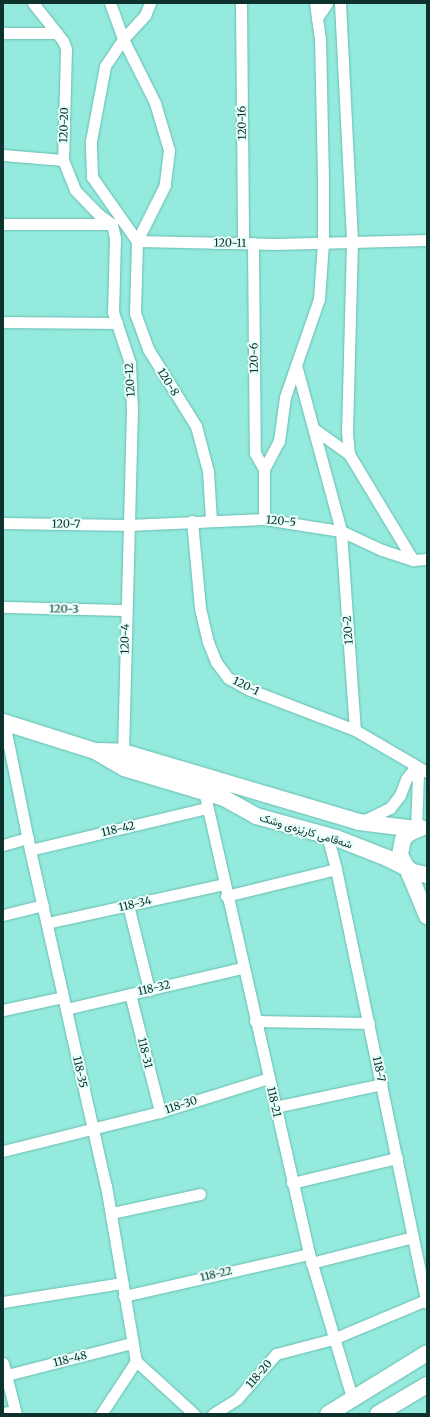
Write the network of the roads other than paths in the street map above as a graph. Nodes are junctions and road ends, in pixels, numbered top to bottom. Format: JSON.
{"nodes":[{"id":1,"x":33,"y":3,"type":"edge"},
{"id":2,"x":110,"y":3,"type":"edge"},
{"id":3,"x":150,"y":3,"type":"edge"},
{"id":4,"x":241,"y":3,"type":"edge"},
{"id":5,"x":315,"y":3,"type":"edge"},
{"id":6,"x":327,"y":3,"type":"edge"},
{"id":7,"x":340,"y":3,"type":"edge"},
{"id":8,"x":317,"y":18,"type":"junction"},
{"id":9,"x":3,"y":33,"type":"edge"},
{"id":10,"x":57,"y":33,"type":"junction"},
{"id":11,"x":123,"y":39,"type":"junction"},
{"id":12,"x":3,"y":155,"type":"edge"},
{"id":13,"x":63,"y":160,"type":"junction"},
{"id":14,"x":3,"y":224,"type":"edge"},
{"id":15,"x":112,"y":224,"type":"junction"},
{"id":16,"x":427,"y":240,"type":"edge"},
{"id":17,"x":137,"y":242,"type":"junction"},
{"id":18,"x":352,"y":242,"type":"junction"},
{"id":19,"x":248,"y":243,"type":"junction"},
{"id":20,"x":323,"y":243,"type":"junction"},
{"id":21,"x":3,"y":322,"type":"edge"},
{"id":22,"x":117,"y":323,"type":"junction"},
{"id":23,"x":296,"y":365,"type":"junction"},
{"id":24,"x":314,"y":429,"type":"junction"},
{"id":25,"x":349,"y":454,"type":"junction"},
{"id":26,"x":264,"y":469,"type":"junction"},
{"id":27,"x":264,"y":519,"type":"junction"},
{"id":28,"x":211,"y":520,"type":"junction"},
{"id":29,"x":192,"y":522,"type":"junction"},
{"id":30,"x":3,"y":523,"type":"edge"},
{"id":31,"x":128,"y":525,"type":"junction"},
{"id":32,"x":341,"y":531,"type":"junction"},
{"id":33,"x":427,"y":559,"type":"edge"},
{"id":34,"x":414,"y":560,"type":"junction"},
{"id":35,"x":3,"y":607,"type":"edge"},
{"id":36,"x":126,"y":610,"type":"junction"},
{"id":37,"x":3,"y":722,"type":"edge"},
{"id":38,"x":355,"y":730,"type":"junction"},
{"id":39,"x":95,"y":751,"type":"junction"},
{"id":40,"x":123,"y":752,"type":"junction"},
{"id":41,"x":413,"y":765,"type":"junction"},
{"id":42,"x":8,"y":768,"type":"edge"},
{"id":43,"x":427,"y":772,"type":"edge"},
{"id":44,"x":247,"y":790,"type":"junction"},
{"id":45,"x":206,"y":804,"type":"joint"},
{"id":46,"x":240,"y":807,"type":"junction"},
{"id":47,"x":359,"y":822,"type":"junction"},
{"id":48,"x":421,"y":828,"type":"edge"},
{"id":49,"x":327,"y":835,"type":"junction"},
{"id":50,"x":28,"y":838,"type":"junction"},
{"id":51,"x":3,"y":845,"type":"edge"},
{"id":52,"x":30,"y":850,"type":"junction"},
{"id":53,"x":407,"y":868,"type":"junction"},
{"id":54,"x":336,"y":869,"type":"junction"},
{"id":55,"x":427,"y":875,"type":"edge"},
{"id":56,"x":224,"y":884,"type":"junction"},
{"id":57,"x":226,"y":896,"type":"junction"},
{"id":58,"x":43,"y":905,"type":"junction"},
{"id":59,"x":128,"y":905,"type":"junction"},
{"id":60,"x":3,"y":915,"type":"edge"},
{"id":61,"x":427,"y":916,"type":"edge"},
{"id":62,"x":47,"y":923,"type":"junction"},
{"id":63,"x":242,"y":968,"type":"junction"},
{"id":64,"x":149,"y":990,"type":"junction"},
{"id":65,"x":130,"y":994,"type":"junction"},
{"id":66,"x":63,"y":997,"type":"junction"},
{"id":67,"x":66,"y":1009,"type":"junction"},
{"id":68,"x":3,"y":1010,"type":"edge"},
{"id":69,"x":255,"y":1021,"type":"junction"},
{"id":70,"x":369,"y":1023,"type":"junction"},
{"id":71,"x":269,"y":1078,"type":"junction"},
{"id":72,"x":382,"y":1084,"type":"junction"},
{"id":73,"x":275,"y":1107,"type":"junction"},
{"id":74,"x":160,"y":1112,"type":"junction"},
{"id":75,"x":92,"y":1129,"type":"junction"},
{"id":76,"x":3,"y":1152,"type":"edge"},
{"id":77,"x":397,"y":1158,"type":"junction"},
{"id":78,"x":292,"y":1183,"type":"junction"},
{"id":79,"x":200,"y":1194,"type":"dead end"},
{"id":80,"x":112,"y":1213,"type":"junction"},
{"id":81,"x":413,"y":1237,"type":"junction"},
{"id":82,"x":310,"y":1258,"type":"junction"},
{"id":83,"x":122,"y":1283,"type":"junction"},
{"id":84,"x":124,"y":1296,"type":"junction"},
{"id":85,"x":3,"y":1302,"type":"edge"},
{"id":86,"x":427,"y":1302,"type":"edge"},
{"id":87,"x":333,"y":1339,"type":"junction"},
{"id":88,"x":132,"y":1343,"type":"junction"},
{"id":89,"x":427,"y":1353,"type":"edge"},
{"id":90,"x":136,"y":1361,"type":"junction"},
{"id":91,"x":3,"y":1363,"type":"edge"},
{"id":92,"x":7,"y":1376,"type":"junction"},
{"id":93,"x":427,"y":1385,"type":"edge"},
{"id":94,"x":427,"y":1395,"type":"edge"},
{"id":95,"x":353,"y":1401,"type":"junction"},
{"id":96,"x":401,"y":1402,"type":"junction"},
{"id":97,"x":16,"y":1412,"type":"edge"},
{"id":98,"x":3,"y":1413,"type":"edge"},
{"id":99,"x":101,"y":1414,"type":"edge"},
{"id":100,"x":194,"y":1414,"type":"edge"},
{"id":101,"x":213,"y":1414,"type":"edge"},
{"id":102,"x":328,"y":1414,"type":"edge"},
{"id":103,"x":378,"y":1414,"type":"edge"}],
"edges":[{"from":1,"to":10,"type":"street","name":"120-20"},
{"from":2,"to":11,"type":"street"},
{"from":3,"to":11,"type":"street"},
{"from":4,"to":19,"type":"street","name":"120-16"},
{"from":5,"to":8,"type":"street"},
{"from":6,"to":8,"type":"street"},
{"from":7,"to":18,"type":"street"},
{"from":8,"to":20,"type":"street"},
{"from":9,"to":10,"type":"street"},
{"from":10,"to":13,"type":"street","name":"120-20"},
{"from":11,"to":17,"type":"street"},
{"from":11,"to":17,"type":"street"},
{"from":12,"to":13,"type":"street"},
{"from":13,"to":15,"type":"street","name":"120-20"},
{"from":14,"to":15,"type":"street"},
{"from":15,"to":22,"type":"street","name":"120-12"},
{"from":16,"to":18,"type":"street","name":"120-11"},
{"from":17,"to":19,"type":"street","name":"120-11"},
{"from":17,"to":28,"type":"street","name":"120-8"},
{"from":18,"to":20,"type":"street","name":"120-11"},
{"from":18,"to":25,"type":"street"},
{"from":19,"to":20,"type":"street","name":"120-11"},
{"from":19,"to":26,"type":"street","name":"120-6"},
{"from":20,"to":23,"type":"street"},
{"from":21,"to":22,"type":"street"},
{"from":22,"to":31,"type":"street","name":"120-12"},
{"from":23,"to":24,"type":"street","name":"120-2"},
{"from":23,"to":26,"type":"street"},
{"from":24,"to":25,"type":"street"},
{"from":24,"to":32,"type":"street","name":"120-2"},
{"from":25,"to":34,"type":"street"},
{"from":26,"to":27,"type":"street"},
{"from":27,"to":28,"type":"street","name":"120-5"},
{"from":27,"to":32,"type":"street","name":"120-5"},
{"from":28,"to":29,"type":"street","name":"120-5"},
{"from":29,"to":31,"type":"street","name":"120-5"},
{"from":29,"to":38,"type":"street","name":"120-1"},
{"from":30,"to":31,"type":"street","name":"120-7"},
{"from":31,"to":36,"type":"street","name":"120-4"},
{"from":32,"to":34,"type":"street","name":"120-5"},
{"from":32,"to":38,"type":"street","name":"120-2"},
{"from":33,"to":34,"type":"street","name":"120-5"},
{"from":35,"to":36,"type":"street","name":"120-3"},
{"from":36,"to":40,"type":"street","name":"120-4"},
{"from":37,"to":39,"type":"main road","name":"شەقامی کارێزەی وشک"},
{"from":37,"to":42,"type":"street","name":"118-35"},
{"from":38,"to":41,"type":"street","name":"120-1"},
{"from":39,"to":40,"type":"main road","name":"شەقامی کارێزەی وشک"},
{"from":39,"to":46,"type":"main road","name":"شەقامی کارێزەی وشک"},
{"from":40,"to":44,"type":"main road","name":"شەقامی کارێزەی وشک"},
{"from":41,"to":43,"type":"street","name":"120-1"},
{"from":41,"to":47,"type":"street"},
{"from":41,"to":48,"type":"street"},
{"from":42,"to":50,"type":"street","name":"118-35"},
{"from":44,"to":46,"type":"main road"},
{"from":44,"to":47,"type":"main road","name":"شەقامی کارێزەی وشک"},
{"from":45,"to":52,"type":"street","name":"118-42"},
{"from":45,"to":56,"type":"street","name":"118-21"},
{"from":46,"to":49,"type":"main road","name":"شەقامی کارێزەی وشک"},
{"from":47,"to":48,"type":"main road","name":"شەقامی کارێزەی وشک"},
{"from":48,"to":53,"type":"main road"},
{"from":49,"to":53,"type":"main road","name":"شەقامی کارێزەی وشک"},
{"from":49,"to":54,"type":"street","name":"118-7"},
{"from":50,"to":51,"type":"street"},
{"from":50,"to":52,"type":"street","name":"118-35"},
{"from":52,"to":58,"type":"street","name":"118-35"},
{"from":53,"to":55,"type":"main road","name":"شەقامی کارێزەی وشک"},
{"from":53,"to":61,"type":"main road"},
{"from":54,"to":57,"type":"street"},
{"from":54,"to":70,"type":"street","name":"118-7"},
{"from":56,"to":57,"type":"street","name":"118-21"},
{"from":56,"to":59,"type":"street","name":"118-34"},
{"from":57,"to":63,"type":"street","name":"118-21"},
{"from":58,"to":60,"type":"street"},
{"from":58,"to":62,"type":"street","name":"118-35"},
{"from":59,"to":62,"type":"street","name":"118-34"},
{"from":59,"to":64,"type":"street"},
{"from":62,"to":66,"type":"street","name":"118-35"},
{"from":63,"to":64,"type":"street","name":"118-32"},
{"from":63,"to":69,"type":"street","name":"118-21"},
{"from":64,"to":65,"type":"street","name":"118-32"},
{"from":65,"to":67,"type":"street","name":"118-32"},
{"from":65,"to":74,"type":"street","name":"118-31"},
{"from":66,"to":67,"type":"street","name":"118-35"},
{"from":66,"to":68,"type":"street"},
{"from":67,"to":75,"type":"street","name":"118-35"},
{"from":69,"to":70,"type":"street"},
{"from":69,"to":71,"type":"street","name":"118-21"},
{"from":70,"to":72,"type":"street","name":"118-7"},
{"from":71,"to":73,"type":"street","name":"118-21"},
{"from":71,"to":74,"type":"street","name":"118-30"},
{"from":72,"to":73,"type":"street"},
{"from":72,"to":77,"type":"street","name":"118-7"},
{"from":73,"to":78,"type":"street","name":"118-21"},
{"from":74,"to":75,"type":"street","name":"118-30"},
{"from":75,"to":76,"type":"street","name":"118-30"},
{"from":75,"to":80,"type":"street","name":"118-35"},
{"from":77,"to":78,"type":"street"},
{"from":77,"to":81,"type":"street","name":"118-7"},
{"from":78,"to":82,"type":"street","name":"118-21"},
{"from":79,"to":80,"type":"street"},
{"from":80,"to":83,"type":"street","name":"118-35"},
{"from":81,"to":82,"type":"street","name":"118-22"},
{"from":81,"to":86,"type":"street","name":"118-7"},
{"from":82,"to":84,"type":"street","name":"118-22"},
{"from":82,"to":87,"type":"street","name":"118-21"},
{"from":83,"to":84,"type":"street","name":"118-35"},
{"from":83,"to":85,"type":"street"},
{"from":84,"to":88,"type":"street","name":"118-35"},
{"from":86,"to":87,"type":"street","name":"118-20"},
{"from":87,"to":95,"type":"street","name":"118-21"},
{"from":87,"to":101,"type":"street","name":"118-20"},
{"from":88,"to":90,"type":"street","name":"118-35"},
{"from":88,"to":92,"type":"street","name":"118-48"},
{"from":89,"to":95,"type":"main road"},
{"from":90,"to":99,"type":"street"},
{"from":90,"to":100,"type":"street"},
{"from":91,"to":92,"type":"street"},
{"from":92,"to":97,"type":"street"},
{"from":93,"to":96,"type":"main road"},
{"from":94,"to":96,"type":"main road"},
{"from":95,"to":102,"type":"main road"},
{"from":96,"to":103,"type":"main road"},
{"from":97,"to":98,"type":"street"}]}
